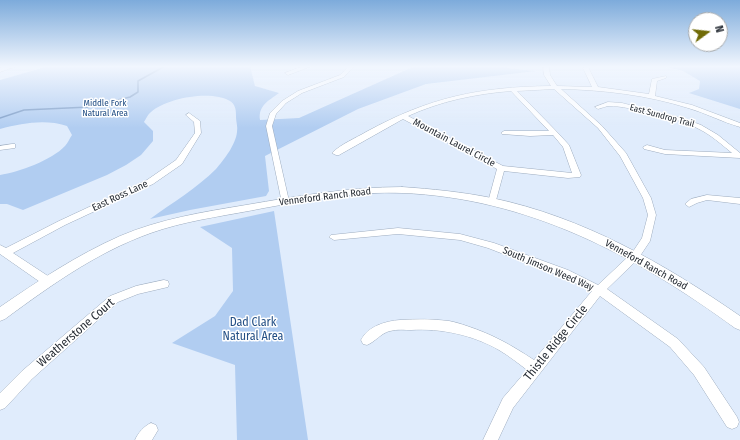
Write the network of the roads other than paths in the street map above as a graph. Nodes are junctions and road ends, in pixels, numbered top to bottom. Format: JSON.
{"nodes":[{"id":1,"x":314,"y":87,"type":"edge"},
{"id":2,"x":555,"y":87,"type":"junction"},
{"id":3,"x":653,"y":87,"type":"edge"},
{"id":4,"x":595,"y":88,"type":"joint"},
{"id":5,"x":512,"y":89,"type":"junction"},
{"id":6,"x":652,"y":97,"type":"junction"},
{"id":7,"x":598,"y":107,"type":"dead end"},
{"id":8,"x":189,"y":115,"type":"dead end"},
{"id":9,"x":402,"y":116,"type":"junction"},
{"id":10,"x":740,"y":125,"type":"edge"},
{"id":11,"x":504,"y":133,"type":"dead end"},
{"id":12,"x":555,"y":133,"type":"junction"},
{"id":13,"x":12,"y":146,"type":"dead end"},
{"id":14,"x":647,"y":147,"type":"dead end"},
{"id":15,"x":0,"y":148,"type":"edge"},
{"id":16,"x":336,"y":153,"type":"dead end"},
{"id":17,"x":740,"y":156,"type":"edge"},
{"id":18,"x":501,"y":168,"type":"junction"},
{"id":19,"x":285,"y":201,"type":"junction"},
{"id":20,"x":740,"y":201,"type":"edge"},
{"id":21,"x":492,"y":202,"type":"junction"},
{"id":22,"x":689,"y":204,"type":"dead end"},
{"id":23,"x":334,"y":238,"type":"dead end"},
{"id":24,"x":3,"y":250,"type":"edge"},
{"id":25,"x":635,"y":256,"type":"junction"},
{"id":26,"x":47,"y":281,"type":"junction"},
{"id":27,"x":164,"y":284,"type":"dead end"},
{"id":28,"x":599,"y":290,"type":"junction"},
{"id":29,"x":0,"y":315,"type":"edge"},
{"id":30,"x":740,"y":324,"type":"edge"},
{"id":31,"x":367,"y":340,"type":"dead end"},
{"id":32,"x":535,"y":368,"type":"junction"},
{"id":33,"x":0,"y":403,"type":"edge"},
{"id":34,"x":732,"y":422,"type":"dead end"},
{"id":35,"x":490,"y":440,"type":"edge"}],
"edges":[{"from":1,"to":19,"type":"street"},
{"from":2,"to":4,"type":"street"},
{"from":2,"to":5,"type":"street"},
{"from":2,"to":25,"type":"street","name":"Thistle Ridge Circle"},
{"from":3,"to":6,"type":"street"},
{"from":4,"to":6,"type":"street"},
{"from":5,"to":9,"type":"street"},
{"from":5,"to":12,"type":"street"},
{"from":6,"to":10,"type":"street"},
{"from":7,"to":17,"type":"street","name":"East Sundrop Trail"},
{"from":8,"to":24,"type":"street","name":"East Ross Lane"},
{"from":9,"to":16,"type":"street"},
{"from":9,"to":18,"type":"street","name":"Mountain Laurel Circle"},
{"from":11,"to":12,"type":"street"},
{"from":12,"to":18,"type":"street","name":"Mountain Laurel Circle"},
{"from":13,"to":15,"type":"street"},
{"from":14,"to":17,"type":"street"},
{"from":18,"to":21,"type":"street"},
{"from":19,"to":21,"type":"street","name":"Venneford Ranch Road"},
{"from":19,"to":26,"type":"street","name":"Venneford Ranch Road"},
{"from":20,"to":22,"type":"street"},
{"from":21,"to":25,"type":"street","name":"Venneford Ranch Road"},
{"from":23,"to":28,"type":"street","name":"South Jimson Weed Way"},
{"from":24,"to":26,"type":"street"},
{"from":25,"to":28,"type":"street","name":"Thistle Ridge Circle"},
{"from":25,"to":30,"type":"street","name":"Venneford Ranch Road"},
{"from":26,"to":29,"type":"street","name":"Venneford Ranch Road"},
{"from":27,"to":33,"type":"street","name":"Weatherstone Court"},
{"from":28,"to":32,"type":"street","name":"Thistle Ridge Circle"},
{"from":28,"to":34,"type":"street","name":"South Jimson Weed Way"},
{"from":31,"to":32,"type":"street"},
{"from":32,"to":35,"type":"street","name":"Thistle Ridge Circle"}]}
